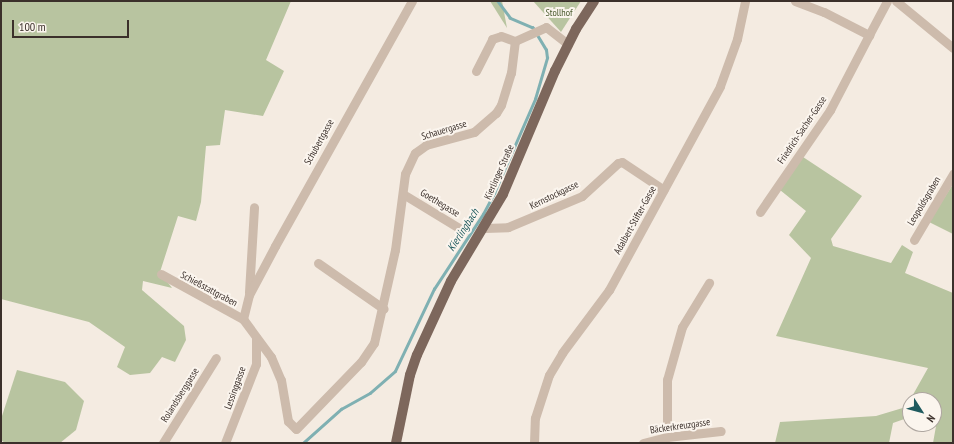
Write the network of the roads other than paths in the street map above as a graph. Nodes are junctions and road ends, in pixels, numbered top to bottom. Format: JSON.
{"nodes":[{"id":1,"x":412,"y":1,"type":"edge"},
{"id":2,"x":594,"y":1,"type":"edge"},
{"id":3,"x":745,"y":1,"type":"edge"},
{"id":4,"x":795,"y":1,"type":"edge"},
{"id":5,"x":887,"y":1,"type":"edge"},
{"id":6,"x":896,"y":1,"type":"edge"},
{"id":7,"x":869,"y":35,"type":"junction"},
{"id":8,"x":515,"y":41,"type":"junction"},
{"id":9,"x":568,"y":44,"type":"junction"},
{"id":10,"x":953,"y":48,"type":"edge"},
{"id":11,"x":476,"y":71,"type":"dead end"},
{"id":12,"x":953,"y":174,"type":"edge"},
{"id":13,"x":664,"y":190,"type":"junction"},
{"id":14,"x":404,"y":194,"type":"junction"},
{"id":15,"x":254,"y":207,"type":"dead end"},
{"id":16,"x":760,"y":212,"type":"dead end"},
{"id":17,"x":485,"y":228,"type":"junction"},
{"id":18,"x":464,"y":231,"type":"dead end"},
{"id":19,"x":914,"y":240,"type":"dead end"},
{"id":20,"x":318,"y":263,"type":"dead end"},
{"id":21,"x":160,"y":274,"type":"dead end"},
{"id":22,"x":709,"y":283,"type":"dead end"},
{"id":23,"x":249,"y":295,"type":"junction"},
{"id":24,"x":384,"y":308,"type":"junction"},
{"id":25,"x":243,"y":319,"type":"junction"},
{"id":26,"x":256,"y":338,"type":"junction"},
{"id":27,"x":216,"y":358,"type":"dead end"},
{"id":28,"x":296,"y":429,"type":"joint"},
{"id":29,"x":721,"y":431,"type":"dead end"},
{"id":30,"x":666,"y":437,"type":"junction"},
{"id":31,"x":163,"y":443,"type":"edge"},
{"id":32,"x":225,"y":443,"type":"edge"},
{"id":33,"x":396,"y":443,"type":"edge"},
{"id":34,"x":534,"y":443,"type":"edge"},
{"id":35,"x":643,"y":443,"type":"edge"}],
"edges":[{"from":1,"to":23,"type":"street","name":"Schubertgasse"},
{"from":2,"to":9,"type":"main road","name":"Kierlinger Straße"},
{"from":3,"to":13,"type":"street","name":"Adalbert-Stifter-Gasse"},
{"from":4,"to":7,"type":"street"},
{"from":5,"to":7,"type":"street"},
{"from":6,"to":10,"type":"street"},
{"from":7,"to":16,"type":"street","name":"Friedrich-Sacher-Gasse"},
{"from":8,"to":9,"type":"street"},
{"from":8,"to":11,"type":"street"},
{"from":8,"to":14,"type":"street","name":"Schauergasse"},
{"from":9,"to":17,"type":"main road","name":"Kierlinger Straße"},
{"from":12,"to":19,"type":"street","name":"Leopoldsgraben"},
{"from":13,"to":17,"type":"street","name":"Kernstockgasse"},
{"from":13,"to":34,"type":"street","name":"Adalbert-Stifter-Gasse"},
{"from":14,"to":18,"type":"street","name":"Goethegasse"},
{"from":14,"to":24,"type":"street","name":"Schauergasse"},
{"from":15,"to":23,"type":"street","name":"Schubertgasse"},
{"from":17,"to":33,"type":"main road","name":"Kierlinger Straße"},
{"from":20,"to":24,"type":"street"},
{"from":21,"to":25,"type":"street","name":"Schießstattgraben"},
{"from":22,"to":30,"type":"street"},
{"from":23,"to":25,"type":"street","name":"Schubertgasse"},
{"from":24,"to":28,"type":"street","name":"Schauergasse"},
{"from":25,"to":26,"type":"street","name":"Schießstattgraben"},
{"from":26,"to":28,"type":"street","name":"Schießstattgraben"},
{"from":26,"to":32,"type":"street","name":"Lessinggasse"},
{"from":27,"to":31,"type":"street","name":"Rolandsberggasse"},
{"from":29,"to":30,"type":"street","name":"Bäckerkreuzgasse"},
{"from":30,"to":35,"type":"street","name":"Bäckerkreuzgasse"}]}
